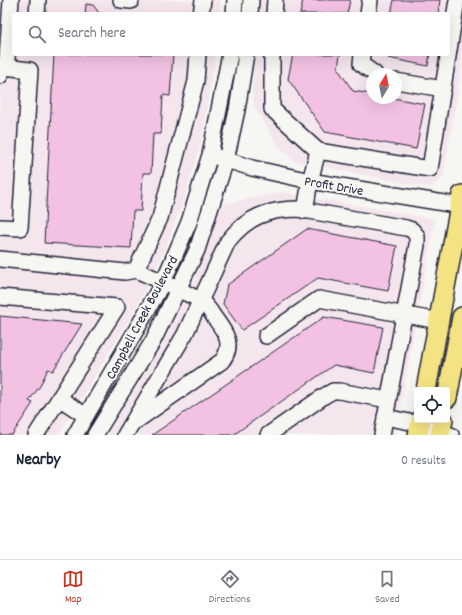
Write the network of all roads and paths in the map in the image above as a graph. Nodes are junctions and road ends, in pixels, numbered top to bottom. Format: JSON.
{"nodes":[{"id":1,"x":11,"y":0,"type":"edge"},
{"id":2,"x":38,"y":0,"type":"edge"},
{"id":3,"x":121,"y":0,"type":"edge"},
{"id":4,"x":132,"y":0,"type":"edge"},
{"id":5,"x":202,"y":0,"type":"edge"},
{"id":6,"x":235,"y":0,"type":"edge"},
{"id":7,"x":251,"y":0,"type":"edge"},
{"id":8,"x":275,"y":0,"type":"edge"},
{"id":9,"x":370,"y":0,"type":"edge"},
{"id":10,"x":458,"y":10,"type":"edge"},
{"id":11,"x":38,"y":12,"type":"edge"},
{"id":12,"x":201,"y":12,"type":"edge"},
{"id":13,"x":234,"y":12,"type":"edge"},
{"id":14,"x":250,"y":12,"type":"edge"},
{"id":15,"x":274,"y":12,"type":"edge"},
{"id":16,"x":368,"y":12,"type":"edge"},
{"id":17,"x":11,"y":49,"type":"edge"},
{"id":18,"x":450,"y":52,"type":"edge"},
{"id":19,"x":198,"y":56,"type":"edge"},
{"id":20,"x":230,"y":56,"type":"edge"},
{"id":21,"x":246,"y":56,"type":"edge"},
{"id":22,"x":272,"y":56,"type":"edge"},
{"id":23,"x":362,"y":56,"type":"edge"},
{"id":24,"x":449,"y":56,"type":"edge"},
{"id":25,"x":367,"y":68,"type":"edge"},
{"id":26,"x":2,"y":72,"type":"edge"},
{"id":27,"x":402,"y":82,"type":"edge"},
{"id":28,"x":443,"y":88,"type":"junction"},
{"id":29,"x":318,"y":151,"type":"junction"},
{"id":30,"x":210,"y":156,"type":"junction"},
{"id":31,"x":226,"y":160,"type":"junction"},
{"id":32,"x":310,"y":181,"type":"junction"},
{"id":33,"x":461,"y":202,"type":"edge"},
{"id":34,"x":304,"y":211,"type":"junction"},
{"id":35,"x":0,"y":227,"type":"edge"},
{"id":36,"x":0,"y":259,"type":"edge"},
{"id":37,"x":136,"y":270,"type":"junction"},
{"id":38,"x":163,"y":282,"type":"junction"},
{"id":39,"x":178,"y":289,"type":"junction"},
{"id":40,"x":0,"y":297,"type":"edge"},
{"id":41,"x":201,"y":301,"type":"junction"},
{"id":42,"x":404,"y":314,"type":"junction"},
{"id":43,"x":462,"y":318,"type":"edge"},
{"id":44,"x":439,"y":321,"type":"junction"},
{"id":45,"x":266,"y":336,"type":"dead end"},
{"id":46,"x":427,"y":387,"type":"edge"},
{"id":47,"x":449,"y":387,"type":"edge"},
{"id":48,"x":59,"y":398,"type":"junction"},
{"id":49,"x":388,"y":400,"type":"junction"},
{"id":50,"x":86,"y":416,"type":"junction"},
{"id":51,"x":385,"y":417,"type":"junction"},
{"id":52,"x":420,"y":426,"type":"edge"},
{"id":53,"x":128,"y":429,"type":"edge"},
{"id":54,"x":444,"y":431,"type":"edge"},
{"id":55,"x":36,"y":435,"type":"edge"},
{"id":56,"x":75,"y":435,"type":"edge"},
{"id":57,"x":95,"y":435,"type":"edge"},
{"id":58,"x":268,"y":435,"type":"edge"},
{"id":59,"x":382,"y":435,"type":"edge"}],
"edges":[{"from":1,"to":17,"type":"street"},
{"from":2,"to":11,"type":"street"},
{"from":3,"to":4,"type":"street"},
{"from":5,"to":12,"type":"street"},
{"from":6,"to":13,"type":"street"},
{"from":7,"to":14,"type":"street"},
{"from":8,"to":15,"type":"street"},
{"from":9,"to":16,"type":"street"},
{"from":10,"to":18,"type":"street"},
{"from":17,"to":26,"type":"street"},
{"from":19,"to":37,"type":"street"},
{"from":20,"to":30,"type":"street","name":"Campbell Creek Boulevard"},
{"from":21,"to":31,"type":"street","name":"Campbell Creek Boulevard"},
{"from":22,"to":29,"type":"street"},
{"from":23,"to":25,"type":"street"},
{"from":24,"to":28,"type":"street"},
{"from":26,"to":35,"type":"street"},
{"from":27,"to":28,"type":"street"},
{"from":28,"to":29,"type":"street"},
{"from":29,"to":32,"type":"street"},
{"from":30,"to":31,"type":"street","name":"Profit Drive"},
{"from":30,"to":38,"type":"street","name":"Campbell Creek Boulevard"},
{"from":31,"to":32,"type":"street","name":"Profit Drive"},
{"from":31,"to":39,"type":"street","name":"Campbell Creek Boulevard"},
{"from":32,"to":33,"type":"street","name":"Profit Drive"},
{"from":32,"to":34,"type":"street"},
{"from":33,"to":44,"type":"main road"},
{"from":34,"to":41,"type":"street"},
{"from":34,"to":42,"type":"street"},
{"from":36,"to":37,"type":"street"},
{"from":37,"to":38,"type":"street"},
{"from":38,"to":39,"type":"street"},
{"from":38,"to":50,"type":"street","name":"Campbell Creek Boulevard"},
{"from":39,"to":41,"type":"street"},
{"from":39,"to":57,"type":"street","name":"Campbell Creek Boulevard"},
{"from":40,"to":48,"type":"street"},
{"from":41,"to":53,"type":"street"},
{"from":41,"to":53,"type":"street"},
{"from":42,"to":44,"type":"street"},
{"from":42,"to":45,"type":"street"},
{"from":42,"to":49,"type":"street"},
{"from":43,"to":47,"type":"main road"},
{"from":44,"to":46,"type":"main road"},
{"from":48,"to":50,"type":"street"},
{"from":48,"to":55,"type":"street"},
{"from":49,"to":51,"type":"street"},
{"from":49,"to":58,"type":"street"},
{"from":50,"to":56,"type":"street","name":"Campbell Creek Boulevard"},
{"from":51,"to":52,"type":"street"},
{"from":51,"to":59,"type":"street"},
{"from":52,"to":54,"type":"street"}]}
